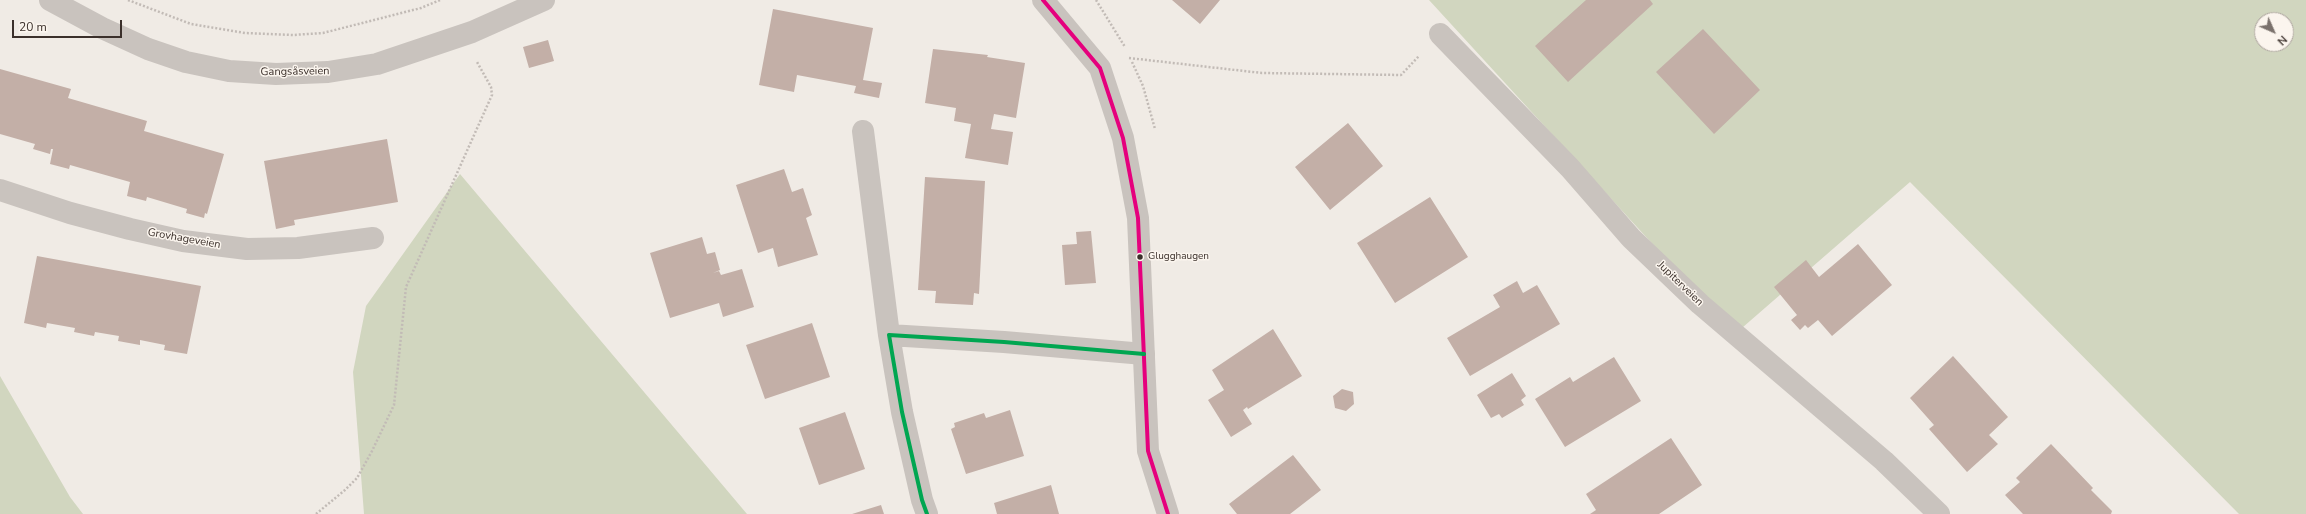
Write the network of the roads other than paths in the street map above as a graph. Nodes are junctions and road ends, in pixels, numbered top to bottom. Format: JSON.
{"nodes":[{"id":1,"x":50,"y":0,"type":"edge"},
{"id":2,"x":544,"y":0,"type":"edge"},
{"id":3,"x":1043,"y":0,"type":"edge"},
{"id":4,"x":1440,"y":34,"type":"road end"},
{"id":5,"x":863,"y":131,"type":"dead end"},
{"id":6,"x":0,"y":190,"type":"edge"},
{"id":7,"x":373,"y":238,"type":"dead end"},
{"id":8,"x":889,"y":335,"type":"junction"},
{"id":9,"x":1144,"y":354,"type":"junction"},
{"id":10,"x":928,"y":514,"type":"edge"},
{"id":11,"x":1168,"y":514,"type":"edge"},
{"id":12,"x":1939,"y":514,"type":"edge"}],
"edges":[{"from":1,"to":2,"type":"street","name":"Gangsåsveien"},
{"from":3,"to":9,"type":"street"},
{"from":4,"to":12,"type":"street","name":"Jupiterveien"},
{"from":5,"to":8,"type":"street"},
{"from":6,"to":7,"type":"street","name":"Grovhageveien"},
{"from":8,"to":9,"type":"street"},
{"from":8,"to":10,"type":"street"},
{"from":9,"to":11,"type":"street"}]}
